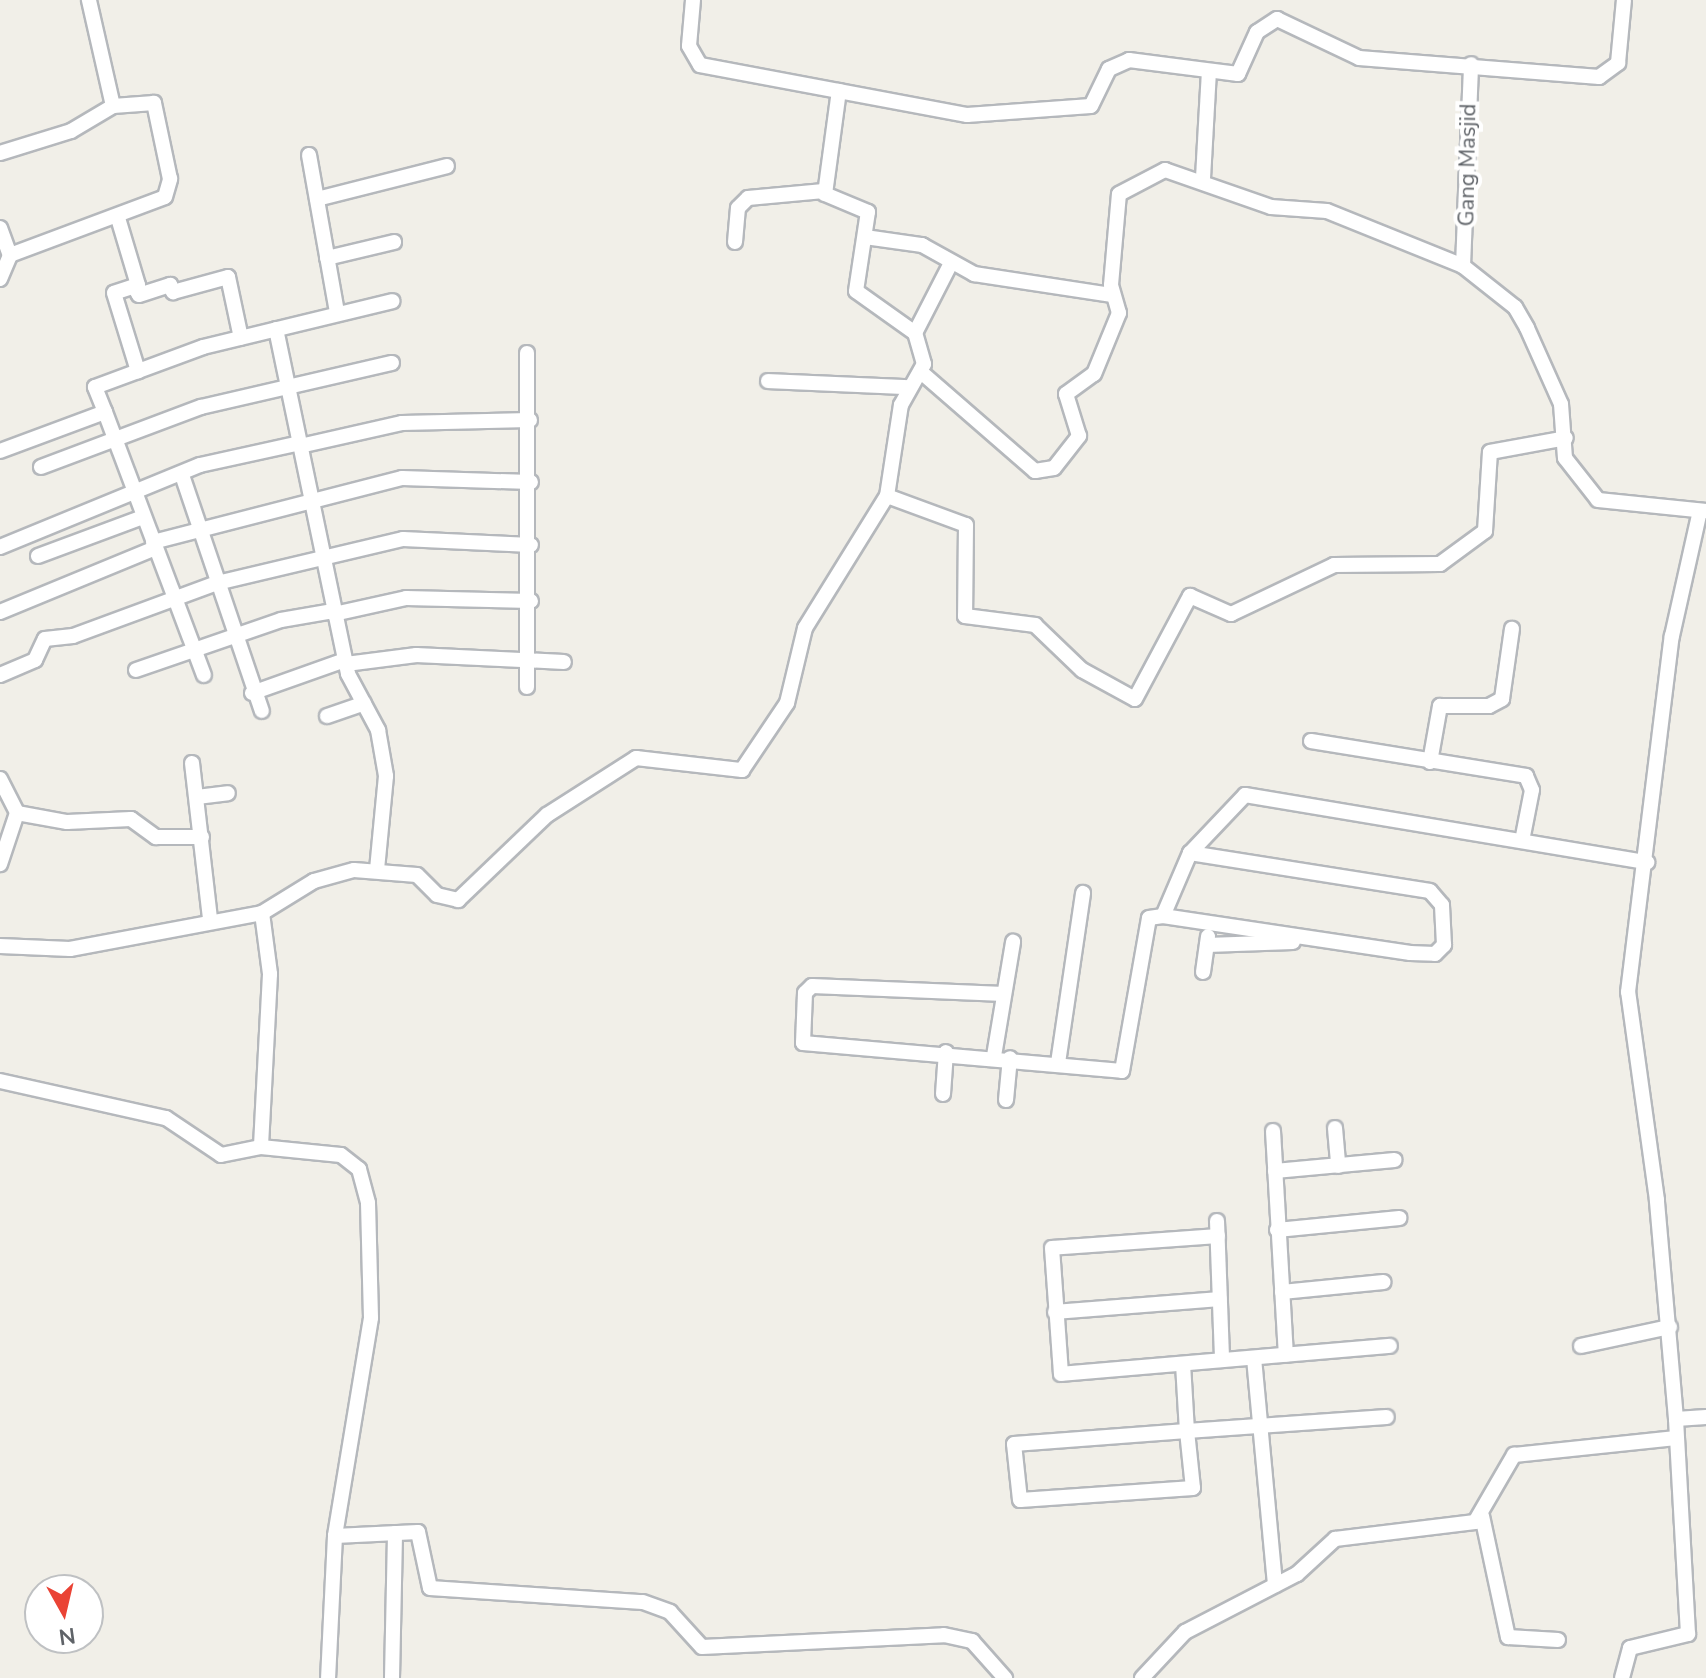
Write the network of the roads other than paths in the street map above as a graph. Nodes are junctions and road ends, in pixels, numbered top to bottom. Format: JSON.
{"nodes":[{"id":1,"x":89,"y":0,"type":"edge"},
{"id":2,"x":693,"y":0,"type":"edge"},
{"id":3,"x":1624,"y":0,"type":"edge"},
{"id":4,"x":1471,"y":64,"type":"junction"},
{"id":5,"x":1209,"y":72,"type":"junction"},
{"id":6,"x":839,"y":91,"type":"junction"},
{"id":7,"x":113,"y":106,"type":"junction"},
{"id":8,"x":0,"y":153,"type":"edge"},
{"id":9,"x":309,"y":155,"type":"dead end"},
{"id":10,"x":447,"y":166,"type":"dead end"},
{"id":11,"x":1203,"y":178,"type":"junction"},
{"id":12,"x":824,"y":191,"type":"junction"},
{"id":13,"x":317,"y":199,"type":"junction"},
{"id":14,"x":118,"y":218,"type":"junction"},
{"id":15,"x":0,"y":228,"type":"edge"},
{"id":16,"x":865,"y":237,"type":"junction"},
{"id":17,"x":394,"y":242,"type":"dead end"},
{"id":18,"x":735,"y":242,"type":"dead end"},
{"id":19,"x":10,"y":255,"type":"junction"},
{"id":20,"x":327,"y":258,"type":"junction"},
{"id":21,"x":950,"y":265,"type":"junction"},
{"id":22,"x":1463,"y":266,"type":"junction"},
{"id":23,"x":0,"y":279,"type":"edge"},
{"id":24,"x":134,"y":287,"type":"junction"},
{"id":25,"x":1112,"y":295,"type":"junction"},
{"id":26,"x":393,"y":301,"type":"dead end"},
{"id":27,"x":337,"y":312,"type":"junction"},
{"id":28,"x":276,"y":329,"type":"junction"},
{"id":29,"x":915,"y":333,"type":"junction"},
{"id":30,"x":241,"y":338,"type":"junction"},
{"id":31,"x":527,"y":353,"type":"dead end"},
{"id":32,"x":392,"y":363,"type":"dead end"},
{"id":33,"x":138,"y":371,"type":"junction"},
{"id":34,"x":921,"y":372,"type":"junction"},
{"id":35,"x":768,"y":381,"type":"dead end"},
{"id":36,"x":288,"y":387,"type":"junction"},
{"id":37,"x":908,"y":387,"type":"junction"},
{"id":38,"x":105,"y":412,"type":"junction"},
{"id":39,"x":530,"y":420,"type":"junction"},
{"id":40,"x":1566,"y":438,"type":"junction"},
{"id":41,"x":114,"y":439,"type":"junction"},
{"id":42,"x":300,"y":444,"type":"junction"},
{"id":43,"x":0,"y":451,"type":"edge"},
{"id":44,"x":41,"y":467,"type":"dead end"},
{"id":45,"x":182,"y":475,"type":"junction"},
{"id":46,"x":531,"y":482,"type":"junction"},
{"id":47,"x":135,"y":493,"type":"junction"},
{"id":48,"x":887,"y":496,"type":"junction"},
{"id":49,"x":310,"y":498,"type":"junction"},
{"id":50,"x":1703,"y":511,"type":"edge"},
{"id":51,"x":143,"y":517,"type":"junction"},
{"id":52,"x":198,"y":526,"type":"junction"},
{"id":53,"x":154,"y":545,"type":"junction"},
{"id":54,"x":531,"y":545,"type":"junction"},
{"id":55,"x":0,"y":547,"type":"edge"},
{"id":56,"x":38,"y":556,"type":"dead end"},
{"id":57,"x":321,"y":559,"type":"junction"},
{"id":58,"x":217,"y":583,"type":"junction"},
{"id":59,"x":174,"y":597,"type":"junction"},
{"id":60,"x":531,"y":601,"type":"junction"},
{"id":61,"x":0,"y":612,"type":"edge"},
{"id":62,"x":333,"y":612,"type":"junction"},
{"id":63,"x":1512,"y":629,"type":"dead end"},
{"id":64,"x":234,"y":636,"type":"junction"},
{"id":65,"x":194,"y":649,"type":"junction"},
{"id":66,"x":346,"y":662,"type":"junction"},
{"id":67,"x":530,"y":662,"type":"junction"},
{"id":68,"x":564,"y":662,"type":"dead end"},
{"id":69,"x":136,"y":670,"type":"dead end"},
{"id":70,"x":0,"y":675,"type":"edge"},
{"id":71,"x":204,"y":675,"type":"dead end"},
{"id":72,"x":527,"y":687,"type":"dead end"},
{"id":73,"x":252,"y":693,"type":"junction"},
{"id":74,"x":364,"y":703,"type":"junction"},
{"id":75,"x":262,"y":711,"type":"dead end"},
{"id":76,"x":327,"y":716,"type":"dead end"},
{"id":77,"x":1311,"y":741,"type":"dead end"},
{"id":78,"x":1430,"y":762,"type":"junction"},
{"id":79,"x":192,"y":763,"type":"dead end"},
{"id":80,"x":0,"y":779,"type":"edge"},
{"id":81,"x":228,"y":793,"type":"dead end"},
{"id":82,"x":197,"y":797,"type":"junction"},
{"id":83,"x":17,"y":813,"type":"junction"},
{"id":84,"x":202,"y":837,"type":"junction"},
{"id":85,"x":1522,"y":841,"type":"junction"},
{"id":86,"x":1190,"y":853,"type":"junction"},
{"id":87,"x":1647,"y":862,"type":"junction"},
{"id":88,"x":0,"y":864,"type":"edge"},
{"id":89,"x":377,"y":870,"type":"junction"},
{"id":90,"x":1083,"y":893,"type":"dead end"},
{"id":91,"x":262,"y":913,"type":"junction"},
{"id":92,"x":1163,"y":916,"type":"junction"},
{"id":93,"x":210,"y":919,"type":"junction"},
{"id":94,"x":1210,"y":923,"type":"junction"},
{"id":95,"x":1329,"y":940,"type":"junction"},
{"id":96,"x":1013,"y":942,"type":"dead end"},
{"id":97,"x":1207,"y":945,"type":"junction"},
{"id":98,"x":0,"y":946,"type":"edge"},
{"id":99,"x":1203,"y":972,"type":"dead end"},
{"id":100,"x":1004,"y":994,"type":"junction"},
{"id":101,"x":946,"y":1052,"type":"junction"},
{"id":102,"x":994,"y":1056,"type":"junction"},
{"id":103,"x":1010,"y":1058,"type":"junction"},
{"id":104,"x":1058,"y":1063,"type":"junction"},
{"id":105,"x":0,"y":1081,"type":"edge"},
{"id":106,"x":943,"y":1094,"type":"dead end"},
{"id":107,"x":1006,"y":1100,"type":"dead end"},
{"id":108,"x":1335,"y":1128,"type":"dead end"},
{"id":109,"x":1273,"y":1131,"type":"dead end"},
{"id":110,"x":261,"y":1147,"type":"junction"},
{"id":111,"x":1394,"y":1160,"type":"dead end"},
{"id":112,"x":1338,"y":1166,"type":"junction"},
{"id":113,"x":1275,"y":1171,"type":"junction"},
{"id":114,"x":1399,"y":1218,"type":"dead end"},
{"id":115,"x":1277,"y":1230,"type":"junction"},
{"id":116,"x":1384,"y":1282,"type":"dead end"},
{"id":117,"x":1282,"y":1292,"type":"junction"},
{"id":118,"x":1219,"y":1299,"type":"junction"},
{"id":119,"x":1055,"y":1312,"type":"junction"},
{"id":120,"x":1670,"y":1327,"type":"junction"},
{"id":121,"x":1390,"y":1346,"type":"dead end"},
{"id":122,"x":1581,"y":1346,"type":"dead end"},
{"id":123,"x":1286,"y":1355,"type":"junction"},
{"id":124,"x":1254,"y":1358,"type":"junction"},
{"id":125,"x":1222,"y":1360,"type":"junction"},
{"id":126,"x":1183,"y":1364,"type":"junction"},
{"id":127,"x":1387,"y":1417,"type":"dead end"},
{"id":128,"x":1706,"y":1417,"type":"edge"},
{"id":129,"x":1676,"y":1419,"type":"junction"},
{"id":130,"x":1258,"y":1426,"type":"junction"},
{"id":131,"x":1187,"y":1431,"type":"junction"},
{"id":132,"x":1676,"y":1438,"type":"junction"},
{"id":133,"x":1482,"y":1516,"type":"junction"},
{"id":134,"x":395,"y":1533,"type":"junction"},
{"id":135,"x":335,"y":1536,"type":"junction"},
{"id":136,"x":1275,"y":1585,"type":"junction"},
{"id":137,"x":1558,"y":1640,"type":"dead end"},
{"id":138,"x":328,"y":1678,"type":"edge"},
{"id":139,"x":392,"y":1678,"type":"edge"},
{"id":140,"x":1005,"y":1678,"type":"edge"},
{"id":141,"x":1142,"y":1678,"type":"edge"},
{"id":142,"x":1622,"y":1678,"type":"edge"}],
"edges":[{"from":1,"to":7,"type":"street"},
{"from":2,"to":6,"type":"street"},
{"from":3,"to":4,"type":"street"},
{"from":4,"to":5,"type":"street"},
{"from":4,"to":22,"type":"street","name":"Gang Masjid"},
{"from":5,"to":6,"type":"street"},
{"from":5,"to":11,"type":"street"},
{"from":6,"to":12,"type":"street"},
{"from":7,"to":8,"type":"street"},
{"from":7,"to":14,"type":"street"},
{"from":9,"to":13,"type":"street"},
{"from":10,"to":13,"type":"street"},
{"from":11,"to":22,"type":"street"},
{"from":11,"to":25,"type":"street"},
{"from":12,"to":16,"type":"street"},
{"from":12,"to":18,"type":"street"},
{"from":13,"to":20,"type":"street"},
{"from":14,"to":19,"type":"street"},
{"from":14,"to":24,"type":"street"},
{"from":15,"to":19,"type":"street"},
{"from":16,"to":21,"type":"street"},
{"from":16,"to":29,"type":"street"},
{"from":17,"to":20,"type":"street"},
{"from":19,"to":23,"type":"street"},
{"from":20,"to":27,"type":"street"},
{"from":21,"to":25,"type":"street"},
{"from":21,"to":29,"type":"street"},
{"from":22,"to":40,"type":"street"},
{"from":24,"to":30,"type":"street"},
{"from":24,"to":33,"type":"street"},
{"from":25,"to":34,"type":"street"},
{"from":26,"to":27,"type":"street"},
{"from":27,"to":28,"type":"street"},
{"from":28,"to":30,"type":"street"},
{"from":28,"to":36,"type":"street"},
{"from":29,"to":34,"type":"street"},
{"from":30,"to":33,"type":"street"},
{"from":31,"to":39,"type":"street"},
{"from":32,"to":36,"type":"street"},
{"from":33,"to":38,"type":"street"},
{"from":34,"to":37,"type":"street"},
{"from":35,"to":37,"type":"street"},
{"from":36,"to":41,"type":"street"},
{"from":36,"to":42,"type":"street"},
{"from":37,"to":48,"type":"street"},
{"from":38,"to":41,"type":"street"},
{"from":38,"to":43,"type":"street"},
{"from":39,"to":42,"type":"street"},
{"from":39,"to":46,"type":"street"},
{"from":40,"to":48,"type":"street"},
{"from":40,"to":50,"type":"street"},
{"from":41,"to":44,"type":"street"},
{"from":41,"to":47,"type":"street"},
{"from":42,"to":45,"type":"street"},
{"from":42,"to":49,"type":"street"},
{"from":45,"to":47,"type":"street"},
{"from":45,"to":52,"type":"street"},
{"from":46,"to":49,"type":"street"},
{"from":46,"to":54,"type":"street"},
{"from":47,"to":51,"type":"street"},
{"from":47,"to":55,"type":"street"},
{"from":48,"to":89,"type":"street"},
{"from":49,"to":52,"type":"street"},
{"from":49,"to":57,"type":"street"},
{"from":50,"to":87,"type":"street"},
{"from":51,"to":53,"type":"street"},
{"from":51,"to":56,"type":"street"},
{"from":52,"to":53,"type":"street"},
{"from":52,"to":58,"type":"street"},
{"from":53,"to":59,"type":"street"},
{"from":53,"to":61,"type":"street"},
{"from":54,"to":57,"type":"street"},
{"from":54,"to":60,"type":"street"},
{"from":57,"to":58,"type":"street"},
{"from":57,"to":62,"type":"street"},
{"from":58,"to":59,"type":"street"},
{"from":58,"to":64,"type":"street"},
{"from":59,"to":65,"type":"street"},
{"from":59,"to":70,"type":"street"},
{"from":60,"to":62,"type":"street"},
{"from":60,"to":67,"type":"street"},
{"from":62,"to":64,"type":"street"},
{"from":62,"to":66,"type":"street"},
{"from":63,"to":78,"type":"street"},
{"from":64,"to":65,"type":"street"},
{"from":64,"to":73,"type":"street"},
{"from":65,"to":69,"type":"street"},
{"from":65,"to":71,"type":"street"},
{"from":66,"to":67,"type":"street"},
{"from":66,"to":73,"type":"street"},
{"from":66,"to":74,"type":"street"},
{"from":67,"to":68,"type":"street"},
{"from":67,"to":72,"type":"street"},
{"from":73,"to":75,"type":"street"},
{"from":74,"to":76,"type":"street"},
{"from":74,"to":89,"type":"street"},
{"from":77,"to":78,"type":"street"},
{"from":78,"to":85,"type":"street"},
{"from":79,"to":82,"type":"street"},
{"from":80,"to":83,"type":"street"},
{"from":81,"to":82,"type":"street"},
{"from":82,"to":84,"type":"street"},
{"from":83,"to":84,"type":"street"},
{"from":83,"to":88,"type":"street"},
{"from":84,"to":93,"type":"street"},
{"from":85,"to":86,"type":"street"},
{"from":85,"to":87,"type":"street"},
{"from":86,"to":92,"type":"street"},
{"from":86,"to":95,"type":"street"},
{"from":87,"to":120,"type":"street"},
{"from":89,"to":91,"type":"street"},
{"from":90,"to":104,"type":"street"},
{"from":91,"to":93,"type":"street"},
{"from":91,"to":110,"type":"street"},
{"from":92,"to":94,"type":"street"},
{"from":92,"to":104,"type":"street"},
{"from":93,"to":98,"type":"street"},
{"from":94,"to":95,"type":"street"},
{"from":94,"to":97,"type":"street"},
{"from":95,"to":97,"type":"street"},
{"from":96,"to":100,"type":"street"},
{"from":97,"to":99,"type":"street"},
{"from":100,"to":101,"type":"street"},
{"from":100,"to":102,"type":"street"},
{"from":101,"to":102,"type":"street"},
{"from":101,"to":106,"type":"street"},
{"from":102,"to":103,"type":"street"},
{"from":103,"to":104,"type":"street"},
{"from":103,"to":107,"type":"street"},
{"from":105,"to":110,"type":"street"},
{"from":108,"to":112,"type":"street"},
{"from":109,"to":113,"type":"street"},
{"from":110,"to":135,"type":"street"},
{"from":111,"to":112,"type":"street"},
{"from":112,"to":113,"type":"street"},
{"from":113,"to":115,"type":"street"},
{"from":114,"to":115,"type":"street"},
{"from":115,"to":117,"type":"street"},
{"from":116,"to":117,"type":"street"},
{"from":117,"to":123,"type":"street"},
{"from":118,"to":119,"type":"street"},
{"from":118,"to":119,"type":"street"},
{"from":118,"to":125,"type":"street"},
{"from":119,"to":126,"type":"street"},
{"from":120,"to":122,"type":"street"},
{"from":120,"to":129,"type":"street"},
{"from":121,"to":123,"type":"street"},
{"from":123,"to":124,"type":"street"},
{"from":124,"to":125,"type":"street"},
{"from":124,"to":130,"type":"street"},
{"from":125,"to":126,"type":"street"},
{"from":126,"to":131,"type":"street"},
{"from":127,"to":130,"type":"street"},
{"from":128,"to":129,"type":"street"},
{"from":129,"to":132,"type":"street"},
{"from":130,"to":131,"type":"street"},
{"from":130,"to":136,"type":"street"},
{"from":131,"to":131,"type":"street"},
{"from":132,"to":133,"type":"street"},
{"from":132,"to":142,"type":"street"},
{"from":133,"to":136,"type":"street"},
{"from":133,"to":137,"type":"street"},
{"from":134,"to":135,"type":"street"},
{"from":134,"to":139,"type":"street"},
{"from":134,"to":140,"type":"street"},
{"from":135,"to":138,"type":"street"},
{"from":136,"to":141,"type":"street"}]}
